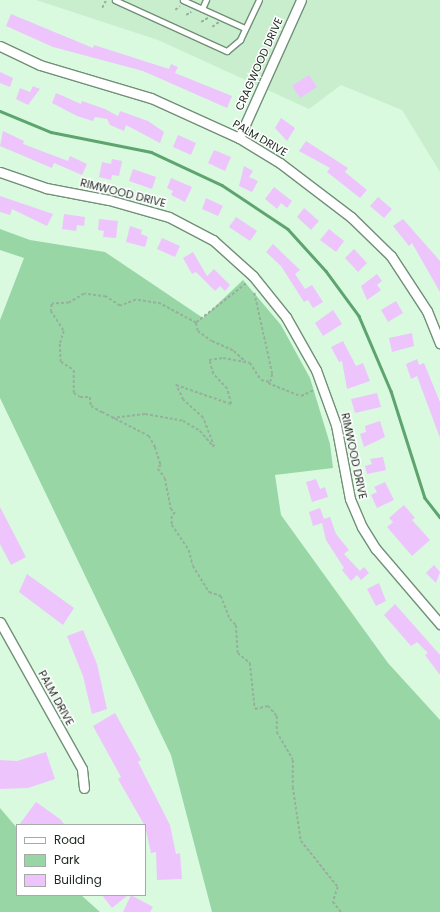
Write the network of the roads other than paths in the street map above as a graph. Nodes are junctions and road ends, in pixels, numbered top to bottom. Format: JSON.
{"nodes":[{"id":1,"x":115,"y":0,"type":"edge"},
{"id":2,"x":183,"y":0,"type":"edge"},
{"id":3,"x":206,"y":0,"type":"edge"},
{"id":4,"x":259,"y":0,"type":"edge"},
{"id":5,"x":301,"y":0,"type":"edge"},
{"id":6,"x":202,"y":9,"type":"junction"},
{"id":7,"x":245,"y":28,"type":"junction"},
{"id":8,"x":0,"y":46,"type":"edge"},
{"id":9,"x":239,"y":138,"type":"junction"},
{"id":10,"x":0,"y":172,"type":"edge"},
{"id":11,"x":440,"y":343,"type":"edge"},
{"id":12,"x":0,"y":622,"type":"edge"},
{"id":13,"x":440,"y":624,"type":"edge"},
{"id":14,"x":84,"y":788,"type":"dead end"}],
"edges":[{"from":1,"to":7,"type":"lane"},
{"from":2,"to":6,"type":"lane"},
{"from":3,"to":6,"type":"lane"},
{"from":4,"to":7,"type":"lane"},
{"from":5,"to":9,"type":"street","name":"CRAGWOOD DRIVE"},
{"from":6,"to":7,"type":"lane"},
{"from":8,"to":9,"type":"street","name":"PALM DRIVE"},
{"from":9,"to":11,"type":"street","name":"PALM DRIVE"},
{"from":10,"to":13,"type":"street","name":"RIMWOOD DRIVE"},
{"from":12,"to":14,"type":"street","name":"PALM DRIVE"}]}
